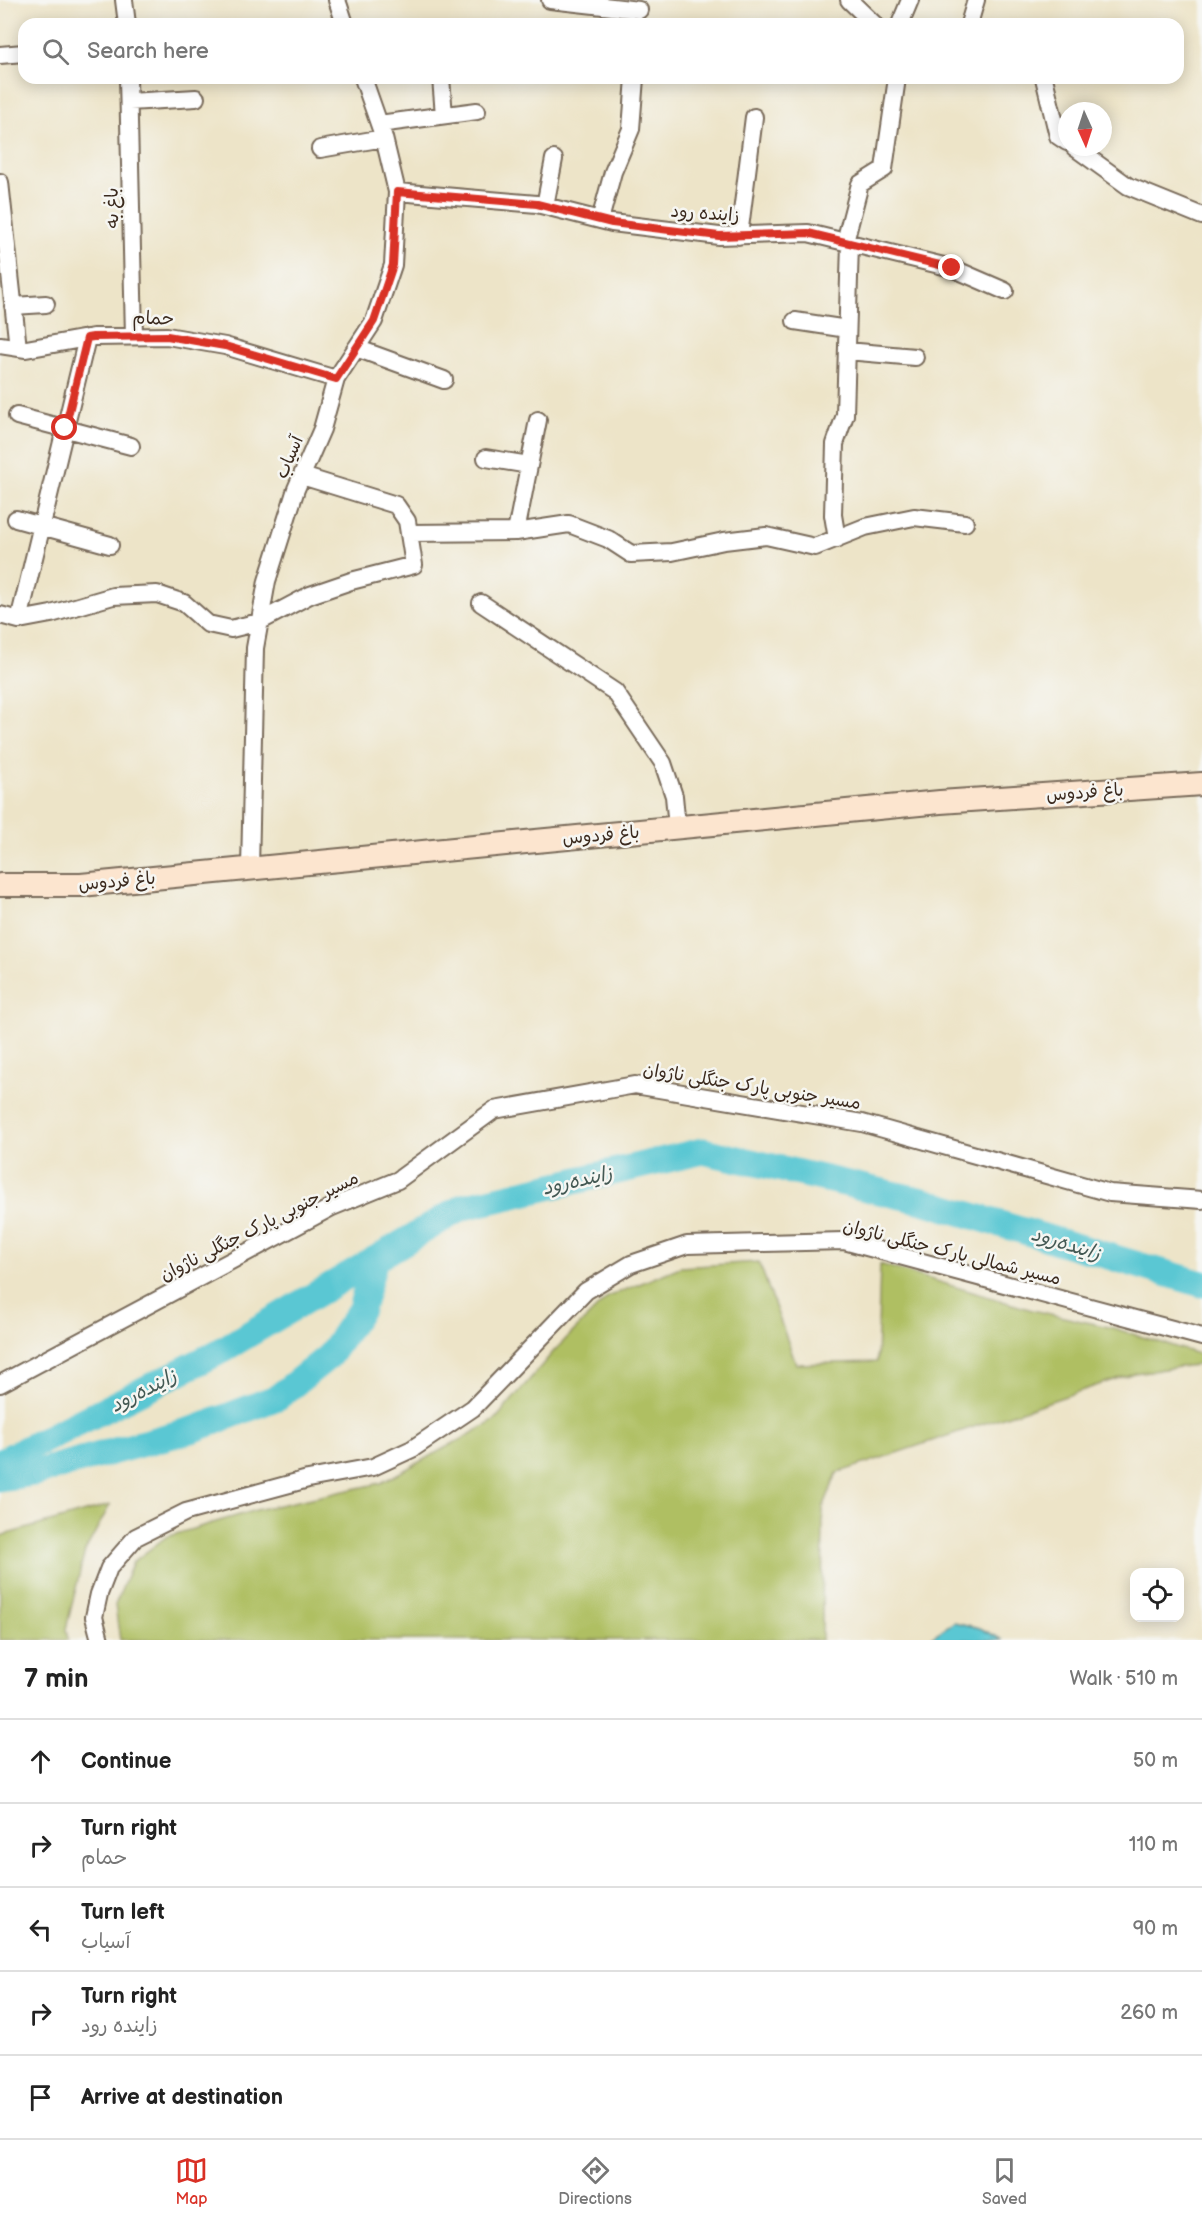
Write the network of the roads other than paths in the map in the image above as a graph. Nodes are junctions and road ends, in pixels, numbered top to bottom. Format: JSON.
{"nodes":[{"id":1,"x":124,"y":0,"type":"edge"},
{"id":2,"x":337,"y":0,"type":"edge"},
{"id":3,"x":550,"y":0,"type":"edge"},
{"id":4,"x":849,"y":0,"type":"edge"},
{"id":5,"x":910,"y":0,"type":"edge"},
{"id":6,"x":976,"y":0,"type":"edge"},
{"id":7,"x":639,"y":11,"type":"edge"},
{"id":8,"x":126,"y":18,"type":"edge"},
{"id":9,"x":343,"y":18,"type":"edge"},
{"id":10,"x":865,"y":18,"type":"edge"},
{"id":11,"x":902,"y":18,"type":"edge"},
{"id":12,"x":971,"y":18,"type":"edge"},
{"id":13,"x":18,"y":54,"type":"edge"},
{"id":14,"x":0,"y":55,"type":"edge"},
{"id":15,"x":129,"y":84,"type":"edge"},
{"id":16,"x":365,"y":84,"type":"edge"},
{"id":17,"x":441,"y":84,"type":"edge"},
{"id":18,"x":635,"y":84,"type":"edge"},
{"id":19,"x":896,"y":84,"type":"edge"},
{"id":20,"x":1045,"y":84,"type":"edge"},
{"id":21,"x":196,"y":98,"type":"dead end"},
{"id":22,"x":129,"y":102,"type":"junction"},
{"id":23,"x":477,"y":111,"type":"dead end"},
{"id":24,"x":444,"y":115,"type":"junction"},
{"id":25,"x":754,"y":117,"type":"dead end"},
{"id":26,"x":381,"y":131,"type":"junction"},
{"id":27,"x":1058,"y":136,"type":"edge"},
{"id":28,"x":320,"y":149,"type":"dead end"},
{"id":29,"x":1086,"y":156,"type":"edge"},
{"id":30,"x":554,"y":159,"type":"dead end"},
{"id":31,"x":0,"y":182,"type":"edge"},
{"id":32,"x":397,"y":192,"type":"junction"},
{"id":33,"x":545,"y":206,"type":"junction"},
{"id":34,"x":1202,"y":216,"type":"edge"},
{"id":35,"x":600,"y":220,"type":"junction"},
{"id":36,"x":2,"y":227,"type":"edge"},
{"id":37,"x":739,"y":236,"type":"junction"},
{"id":38,"x":847,"y":243,"type":"junction"},
{"id":39,"x":5,"y":285,"type":"edge"},
{"id":40,"x":1005,"y":291,"type":"dead end"},
{"id":41,"x":46,"y":304,"type":"dead end"},
{"id":42,"x":13,"y":306,"type":"junction"},
{"id":43,"x":795,"y":321,"type":"dead end"},
{"id":44,"x":847,"y":329,"type":"junction"},
{"id":45,"x":134,"y":336,"type":"junction"},
{"id":46,"x":87,"y":338,"type":"junction"},
{"id":47,"x":0,"y":345,"type":"edge"},
{"id":48,"x":18,"y":348,"type":"junction"},
{"id":49,"x":356,"y":348,"type":"junction"},
{"id":50,"x":847,"y":351,"type":"junction"},
{"id":51,"x":915,"y":357,"type":"dead end"},
{"id":52,"x":336,"y":379,"type":"junction"},
{"id":53,"x":444,"y":380,"type":"dead end"},
{"id":54,"x":17,"y":416,"type":"dead end"},
{"id":55,"x":538,"y":420,"type":"dead end"},
{"id":56,"x":65,"y":428,"type":"junction"},
{"id":57,"x":131,"y":446,"type":"dead end"},
{"id":58,"x":486,"y":458,"type":"dead end"},
{"id":59,"x":529,"y":465,"type":"junction"},
{"id":60,"x":302,"y":476,"type":"junction"},
{"id":61,"x":16,"y":519,"type":"dead end"},
{"id":62,"x":965,"y":523,"type":"dead end"},
{"id":63,"x":40,"y":526,"type":"junction"},
{"id":64,"x":516,"y":532,"type":"junction"},
{"id":65,"x":409,"y":533,"type":"junction"},
{"id":66,"x":837,"y":539,"type":"junction"},
{"id":67,"x":110,"y":545,"type":"dead end"},
{"id":68,"x":481,"y":603,"type":"dead end"},
{"id":69,"x":0,"y":615,"type":"edge"},
{"id":70,"x":19,"y":620,"type":"junction"},
{"id":71,"x":259,"y":622,"type":"junction"},
{"id":72,"x":1202,"y":784,"type":"edge"},
{"id":73,"x":677,"y":827,"type":"junction"},
{"id":74,"x":250,"y":868,"type":"junction"},
{"id":75,"x":0,"y":885,"type":"edge"},
{"id":76,"x":1202,"y":1200,"type":"edge"},
{"id":77,"x":1202,"y":1337,"type":"edge"},
{"id":78,"x":0,"y":1384,"type":"edge"},
{"id":79,"x":100,"y":1640,"type":"edge"}],
"edges":[{"from":1,"to":8,"type":"street"},
{"from":2,"to":9,"type":"street"},
{"from":3,"to":7,"type":"street"},
{"from":4,"to":10,"type":"street"},
{"from":5,"to":11,"type":"street"},
{"from":6,"to":12,"type":"street"},
{"from":13,"to":14,"type":"street"},
{"from":15,"to":22,"type":"street","name":"باغ به"},
{"from":16,"to":26,"type":"street","name":"آسیاب"},
{"from":17,"to":24,"type":"street"},
{"from":18,"to":35,"type":"street"},
{"from":19,"to":38,"type":"street"},
{"from":20,"to":27,"type":"street"},
{"from":21,"to":22,"type":"street"},
{"from":22,"to":45,"type":"street","name":"باغ به"},
{"from":23,"to":24,"type":"street"},
{"from":24,"to":26,"type":"street"},
{"from":25,"to":37,"type":"street"},
{"from":26,"to":28,"type":"street"},
{"from":26,"to":32,"type":"street","name":"آسیاب"},
{"from":29,"to":34,"type":"street"},
{"from":30,"to":33,"type":"street"},
{"from":31,"to":36,"type":"street"},
{"from":32,"to":33,"type":"street","name":"زاینده رود"},
{"from":32,"to":49,"type":"street","name":"آسیاب"},
{"from":33,"to":35,"type":"street","name":"زاینده رود"},
{"from":35,"to":37,"type":"street","name":"زاینده رود"},
{"from":36,"to":39,"type":"street"},
{"from":37,"to":38,"type":"street","name":"زاینده رود"},
{"from":38,"to":40,"type":"street","name":"زاینده رود"},
{"from":38,"to":44,"type":"street"},
{"from":39,"to":42,"type":"street"},
{"from":41,"to":42,"type":"street"},
{"from":42,"to":48,"type":"street"},
{"from":43,"to":44,"type":"street"},
{"from":44,"to":50,"type":"street"},
{"from":45,"to":46,"type":"street","name":"حمام"},
{"from":45,"to":52,"type":"street","name":"حمام"},
{"from":46,"to":48,"type":"street","name":"حمام"},
{"from":46,"to":56,"type":"street"},
{"from":47,"to":48,"type":"street","name":"حمام"},
{"from":49,"to":52,"type":"street","name":"آسیاب"},
{"from":49,"to":53,"type":"street"},
{"from":50,"to":51,"type":"street"},
{"from":50,"to":66,"type":"street"},
{"from":52,"to":60,"type":"street","name":"آسیاب"},
{"from":54,"to":56,"type":"street"},
{"from":55,"to":59,"type":"street"},
{"from":56,"to":57,"type":"street"},
{"from":56,"to":63,"type":"street"},
{"from":58,"to":59,"type":"street"},
{"from":59,"to":64,"type":"street"},
{"from":60,"to":65,"type":"street"},
{"from":60,"to":71,"type":"street","name":"آسیاب"},
{"from":61,"to":63,"type":"street"},
{"from":62,"to":66,"type":"street"},
{"from":63,"to":67,"type":"street"},
{"from":63,"to":70,"type":"street"},
{"from":64,"to":65,"type":"street"},
{"from":64,"to":66,"type":"street"},
{"from":65,"to":71,"type":"street"},
{"from":68,"to":73,"type":"street"},
{"from":69,"to":70,"type":"street"},
{"from":70,"to":71,"type":"street"},
{"from":71,"to":74,"type":"street","name":"آسیاب"},
{"from":72,"to":73,"type":"street","name":"باغ فردوس"},
{"from":73,"to":74,"type":"street","name":"باغ فردوس"},
{"from":74,"to":75,"type":"street","name":"باغ فردوس"},
{"from":76,"to":78,"type":"street","name":"مسیر جنوبی پارک جنگلی ناژوان"},
{"from":77,"to":79,"type":"street","name":"مسیر شمالی پارک جنگلی ناژوان"}]}
